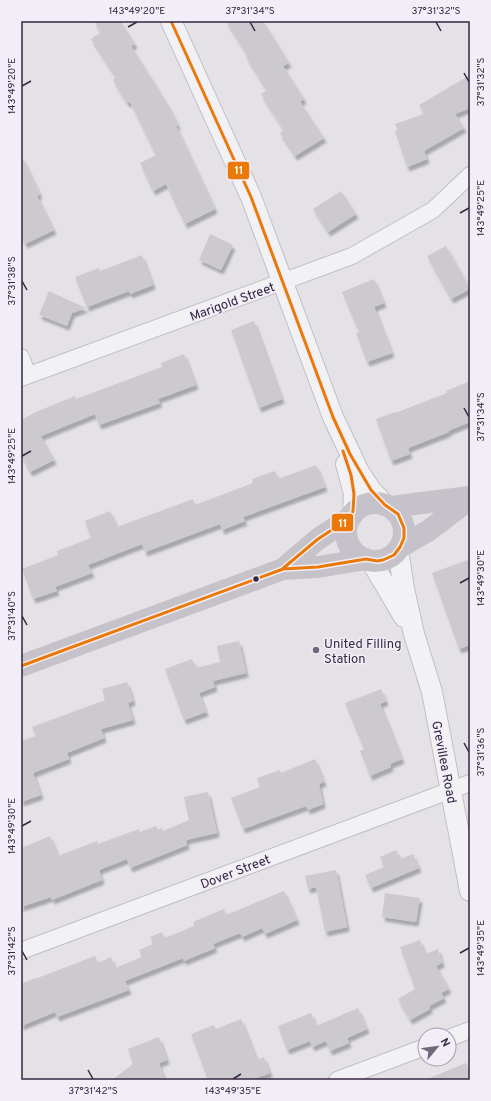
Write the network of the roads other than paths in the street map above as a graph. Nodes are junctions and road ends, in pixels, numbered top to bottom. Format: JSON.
{"nodes":[{"id":1,"x":170,"y":21,"type":"edge"},
{"id":2,"x":470,"y":175,"type":"edge"},
{"id":3,"x":282,"y":282,"type":"junction"},
{"id":4,"x":21,"y":357,"type":"edge"},
{"id":5,"x":25,"y":377,"type":"edge"},
{"id":6,"x":333,"y":418,"type":"junction"},
{"id":7,"x":470,"y":498,"type":"edge"},
{"id":8,"x":388,"y":506,"type":"junction"},
{"id":9,"x":352,"y":516,"type":"junction"},
{"id":10,"x":399,"y":549,"type":"junction"},
{"id":11,"x":368,"y":560,"type":"junction"},
{"id":12,"x":283,"y":569,"type":"junction"},
{"id":13,"x":414,"y":634,"type":"junction"},
{"id":14,"x":21,"y":666,"type":"edge"},
{"id":15,"x":470,"y":783,"type":"edge"},
{"id":16,"x":450,"y":790,"type":"junction"},
{"id":17,"x":470,"y":891,"type":"edge"},
{"id":18,"x":21,"y":951,"type":"edge"},
{"id":19,"x":470,"y":1030,"type":"edge"},
{"id":20,"x":457,"y":1035,"type":"edge"},
{"id":21,"x":417,"y":1050,"type":"edge"},
{"id":22,"x":337,"y":1080,"type":"edge"}],
"edges":[{"from":1,"to":3,"type":"street"},
{"from":2,"to":3,"type":"street","name":"Marigold Street"},
{"from":3,"to":5,"type":"street","name":"Marigold Street"},
{"from":3,"to":6,"type":"street"},
{"from":4,"to":5,"type":"street"},
{"from":6,"to":8,"type":"street"},
{"from":6,"to":9,"type":"street"},
{"from":7,"to":8,"type":"main road"},
{"from":7,"to":10,"type":"main road"},
{"from":8,"to":9,"type":"main road"},
{"from":8,"to":10,"type":"main road"},
{"from":9,"to":11,"type":"main road"},
{"from":9,"to":12,"type":"main road"},
{"from":10,"to":11,"type":"main road"},
{"from":10,"to":13,"type":"street","name":"Grevillea Road"},
{"from":11,"to":12,"type":"main road"},
{"from":11,"to":13,"type":"street","name":"Grevillea Road"},
{"from":12,"to":14,"type":"main road"},
{"from":13,"to":16,"type":"street","name":"Grevillea Road"},
{"from":15,"to":16,"type":"street","name":"Dover Street"},
{"from":16,"to":17,"type":"street","name":"Grevillea Road"},
{"from":16,"to":18,"type":"street","name":"Dover Street"},
{"from":19,"to":20,"type":"street"},
{"from":21,"to":22,"type":"street"}]}
